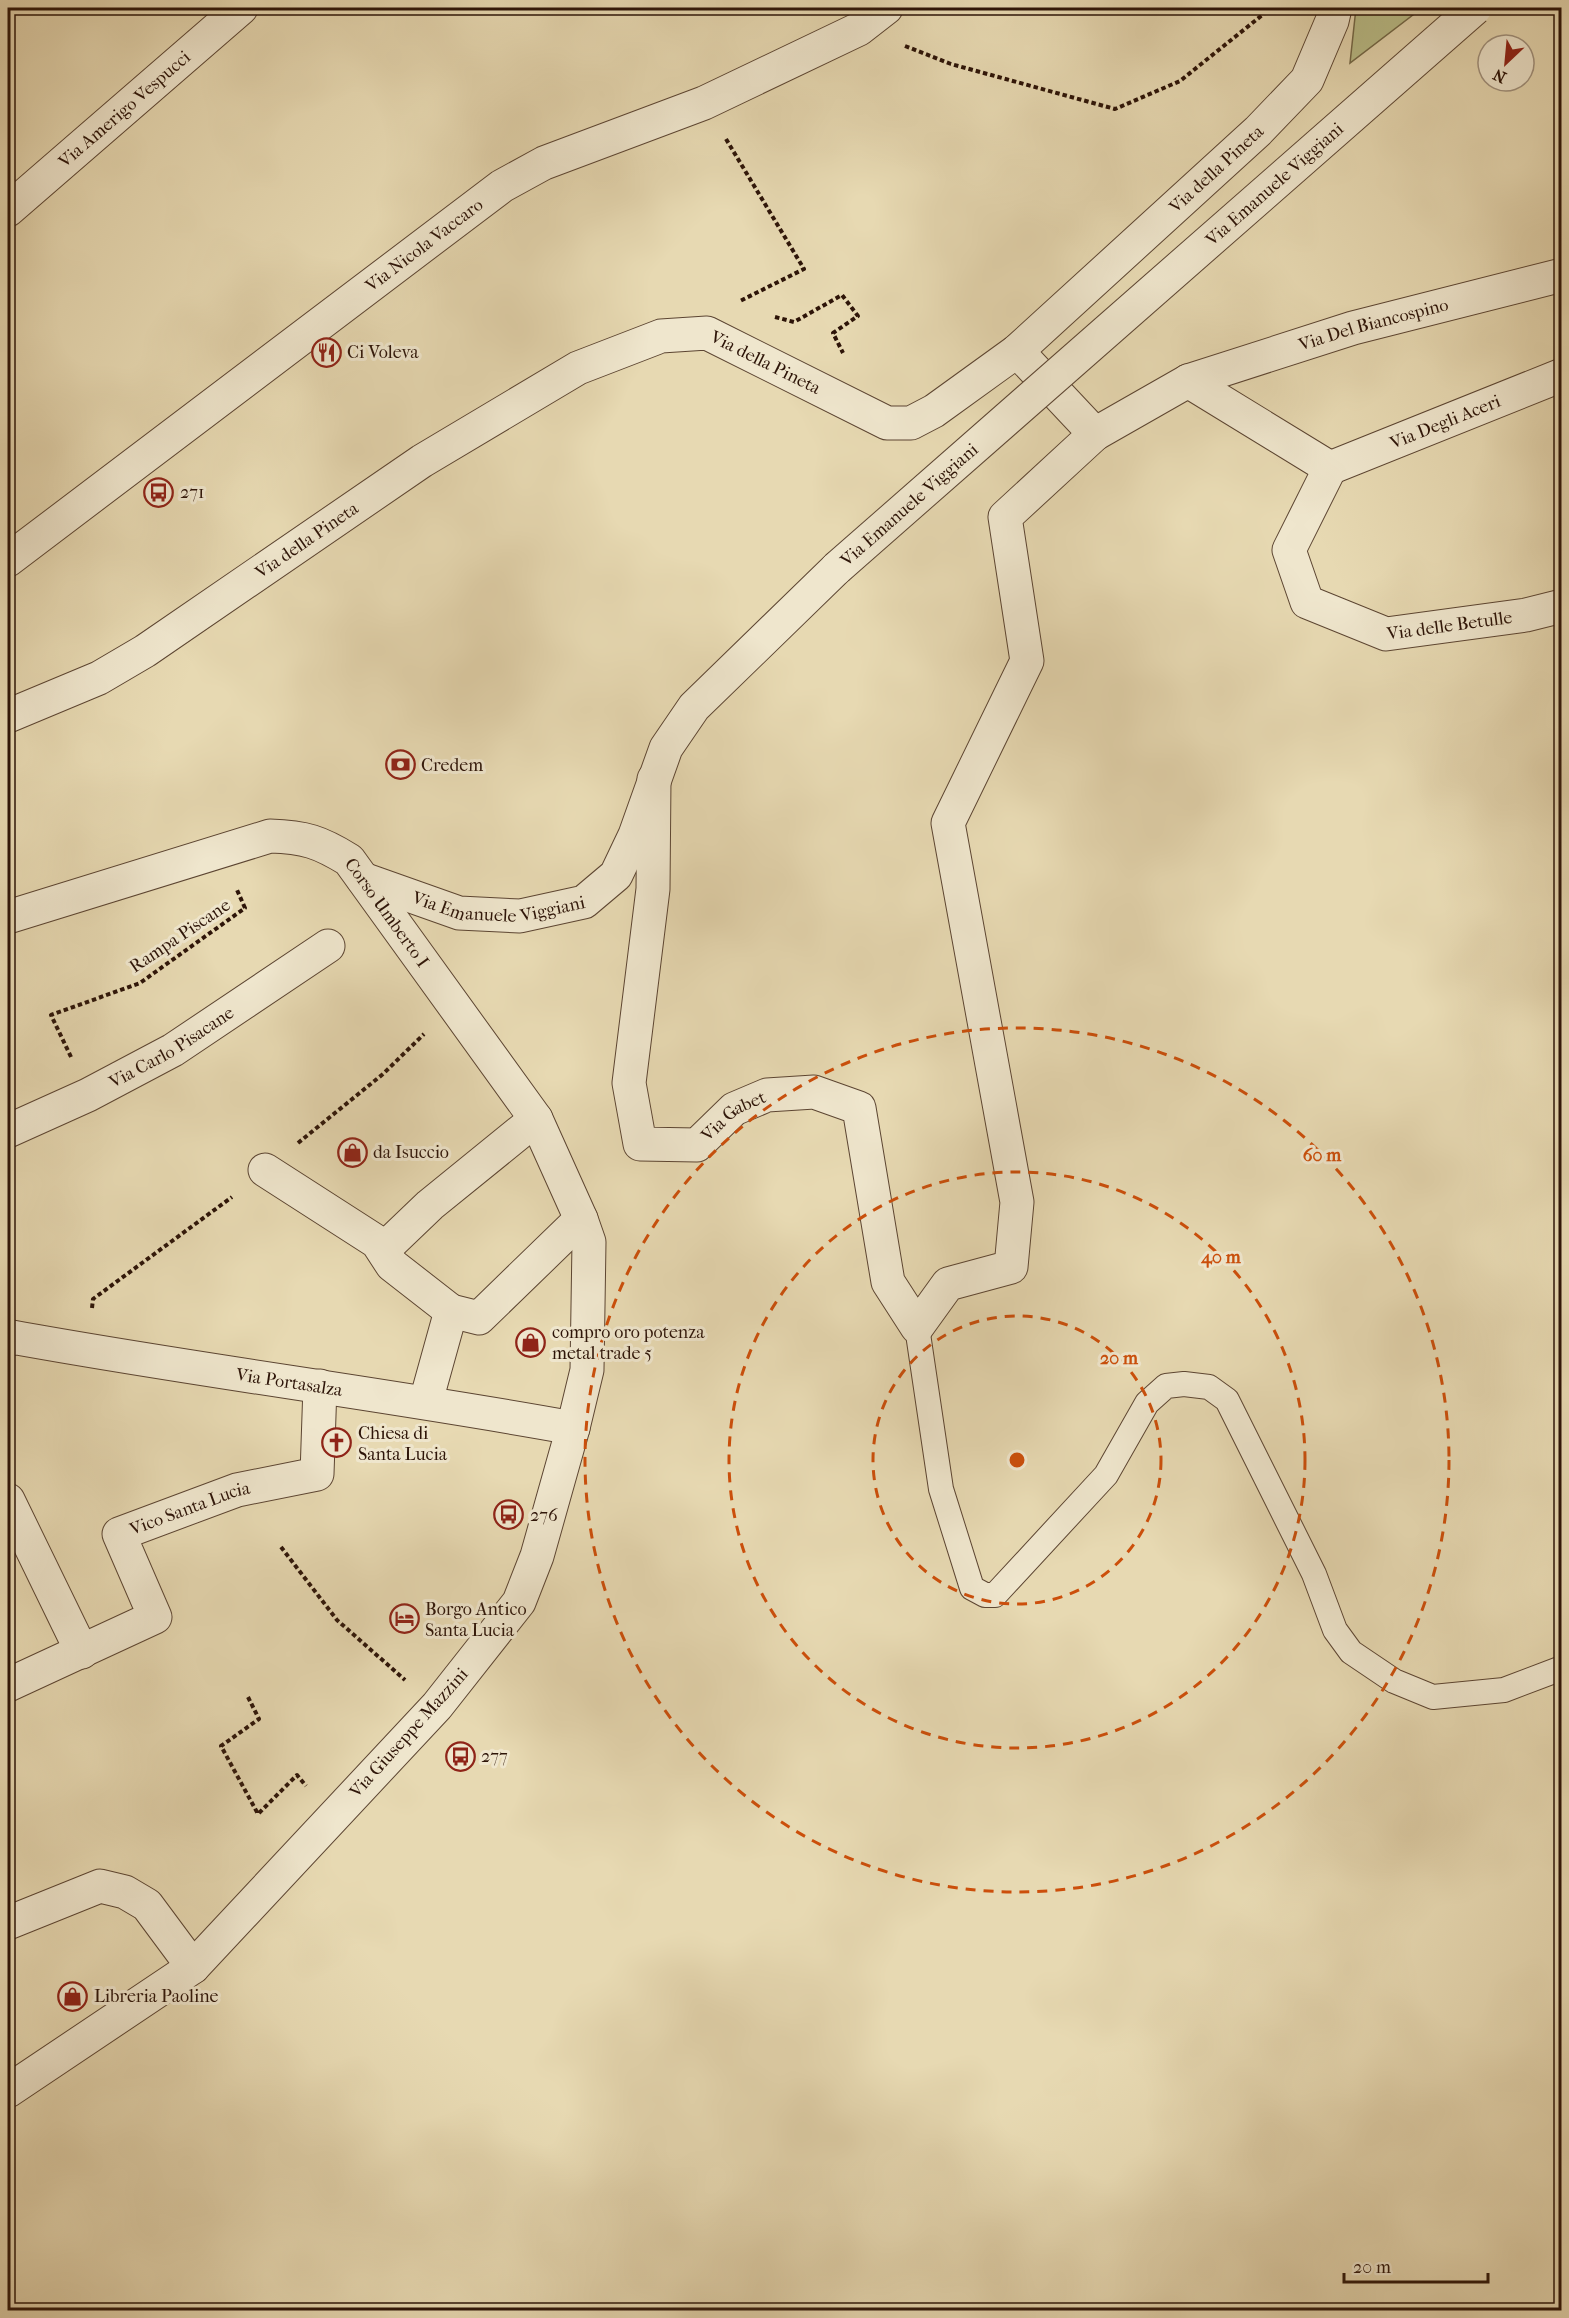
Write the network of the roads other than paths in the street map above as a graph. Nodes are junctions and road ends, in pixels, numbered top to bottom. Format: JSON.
{"nodes":[{"id":1,"x":241,"y":8,"type":"edge"},
{"id":2,"x":886,"y":8,"type":"edge"},
{"id":3,"x":1335,"y":8,"type":"edge"},
{"id":4,"x":1474,"y":8,"type":"edge"},
{"id":5,"x":8,"y":210,"type":"edge"},
{"id":6,"x":1562,"y":275,"type":"edge"},
{"id":7,"x":1017,"y":351,"type":"junction"},
{"id":8,"x":1562,"y":375,"type":"edge"},
{"id":9,"x":1188,"y":381,"type":"junction"},
{"id":10,"x":1095,"y":434,"type":"junction"},
{"id":11,"x":1330,"y":468,"type":"junction"},
{"id":12,"x":8,"y":560,"type":"edge"},
{"id":13,"x":1562,"y":606,"type":"edge"},
{"id":14,"x":8,"y":717,"type":"edge"},
{"id":15,"x":654,"y":779,"type":"junction"},
{"id":16,"x":363,"y":879,"type":"junction"},
{"id":17,"x":8,"y":917,"type":"edge"},
{"id":18,"x":328,"y":946,"type":"dead end"},
{"id":19,"x":536,"y":1119,"type":"junction"},
{"id":20,"x":8,"y":1131,"type":"edge"},
{"id":21,"x":265,"y":1170,"type":"dead end"},
{"id":22,"x":585,"y":1230,"type":"junction"},
{"id":23,"x":383,"y":1250,"type":"junction"},
{"id":24,"x":451,"y":1311,"type":"junction"},
{"id":25,"x":917,"y":1327,"type":"junction"},
{"id":26,"x":9,"y":1336,"type":"edge"},
{"id":27,"x":320,"y":1386,"type":"junction"},
{"id":28,"x":426,"y":1401,"type":"junction"},
{"id":29,"x":573,"y":1428,"type":"junction"},
{"id":30,"x":8,"y":1500,"type":"edge"},
{"id":31,"x":82,"y":1652,"type":"junction"},
{"id":32,"x":1562,"y":1668,"type":"edge"},
{"id":33,"x":8,"y":1685,"type":"edge"},
{"id":34,"x":8,"y":1923,"type":"edge"},
{"id":35,"x":193,"y":1967,"type":"junction"},
{"id":36,"x":8,"y":2091,"type":"edge"}],
"edges":[{"from":1,"to":5,"type":"street","name":"Via Amerigo Vespucci"},
{"from":2,"to":12,"type":"street","name":"Via Nicola Vaccaro"},
{"from":3,"to":7,"type":"street","name":"Via della Pineta"},
{"from":4,"to":15,"type":"street","name":"Via Emanuele Viggiani","bridge":true},
{"from":6,"to":9,"type":"street","name":"Via Del Biancospino"},
{"from":7,"to":10,"type":"street"},
{"from":7,"to":14,"type":"street","name":"Via della Pineta"},
{"from":8,"to":11,"type":"street","name":"Via Degli Aceri"},
{"from":9,"to":10,"type":"street","name":"Via Del Biancospino"},
{"from":9,"to":11,"type":"street"},
{"from":10,"to":25,"type":"street","name":"Via Del Biancospino"},
{"from":11,"to":13,"type":"street","name":"Via delle Betulle"},
{"from":15,"to":16,"type":"street","name":"Via Emanuele Viggiani"},
{"from":15,"to":25,"type":"street","name":"Via Gabet"},
{"from":16,"to":17,"type":"street","name":"Corso Umberto I"},
{"from":16,"to":19,"type":"street","name":"Corso Umberto I"},
{"from":18,"to":20,"type":"street","name":"Via Carlo Pisacane"},
{"from":19,"to":22,"type":"street","name":"Corso Umberto I"},
{"from":19,"to":23,"type":"street"},
{"from":21,"to":23,"type":"street"},
{"from":22,"to":24,"type":"street"},
{"from":22,"to":29,"type":"street","name":"Via Giuseppe Mazzini"},
{"from":23,"to":24,"type":"street"},
{"from":24,"to":28,"type":"street"},
{"from":25,"to":32,"type":"lane"},
{"from":26,"to":27,"type":"street","name":"Via Portasalza"},
{"from":27,"to":28,"type":"street","name":"Via Portasalza"},
{"from":27,"to":31,"type":"street","name":"Vico Santa Lucia"},
{"from":28,"to":29,"type":"street","name":"Via Portasalza"},
{"from":29,"to":35,"type":"street","name":"Via Giuseppe Mazzini"},
{"from":30,"to":31,"type":"street"},
{"from":31,"to":33,"type":"street","name":"Vico Santa Lucia"},
{"from":34,"to":35,"type":"street"},
{"from":35,"to":36,"type":"street","name":"Via Giuseppe Mazzini"}]}
